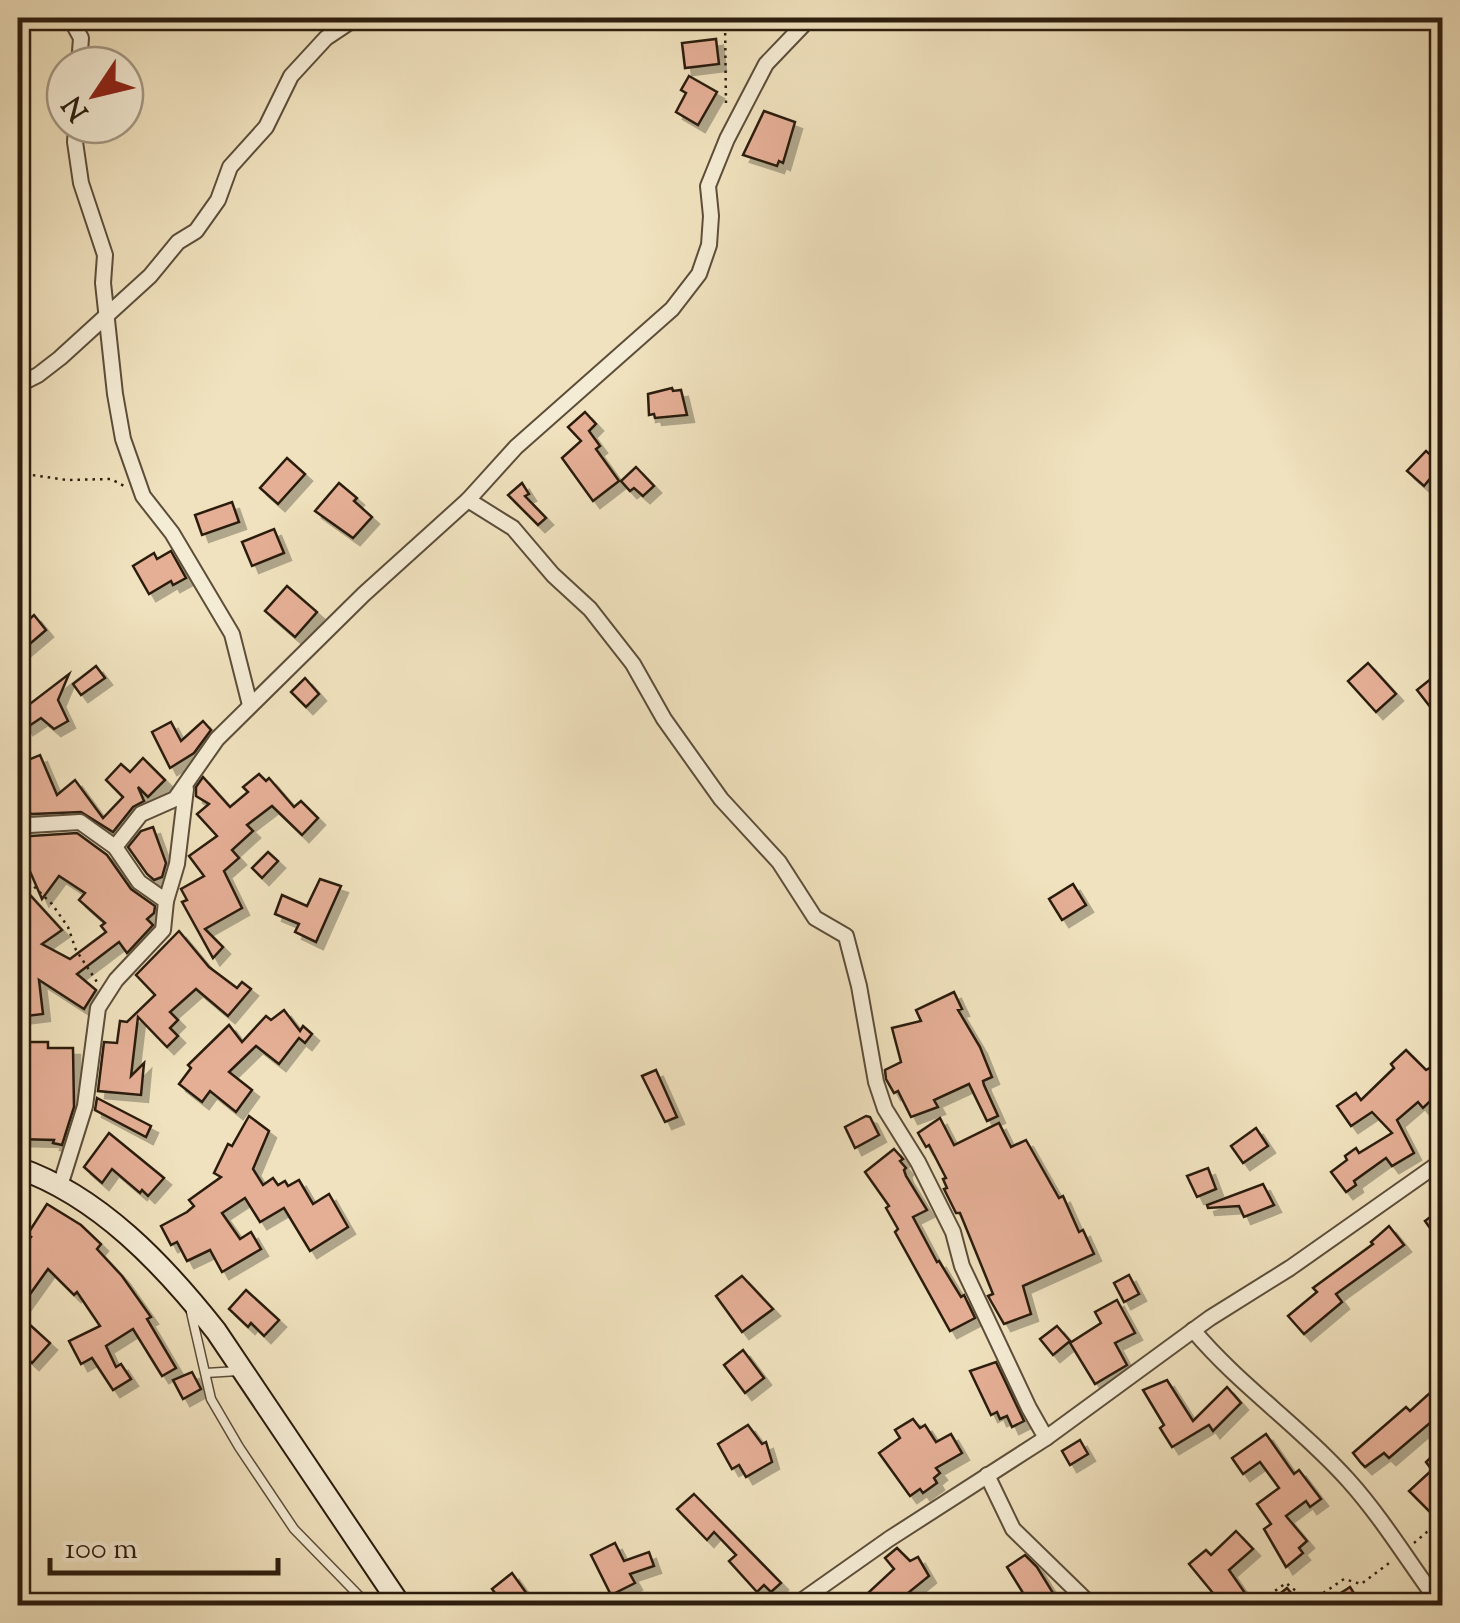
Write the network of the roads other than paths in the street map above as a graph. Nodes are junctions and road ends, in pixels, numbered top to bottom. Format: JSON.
{"nodes":[{"id":1,"x":70,"y":18,"type":"edge"},
{"id":2,"x":356,"y":18,"type":"edge"},
{"id":3,"x":810,"y":18,"type":"edge"},
{"id":4,"x":80,"y":45,"type":"edge"},
{"id":5,"x":75,"y":145,"type":"edge"},
{"id":6,"x":106,"y":317,"type":"junction"},
{"id":7,"x":18,"y":386,"type":"edge"},
{"id":8,"x":468,"y":500,"type":"junction"},
{"id":9,"x":250,"y":705,"type":"junction"},
{"id":10,"x":196,"y":767,"type":"junction"},
{"id":11,"x":18,"y":819,"type":"edge"},
{"id":12,"x":116,"y":846,"type":"junction"},
{"id":13,"x":166,"y":901,"type":"junction"},
{"id":14,"x":1442,"y":1161,"type":"edge"},
{"id":15,"x":18,"y":1168,"type":"edge"},
{"id":16,"x":60,"y":1186,"type":"junction"},
{"id":17,"x":185,"y":1292,"type":"junction"},
{"id":18,"x":1192,"y":1330,"type":"junction"},
{"id":19,"x":243,"y":1371,"type":"junction"},
{"id":20,"x":206,"y":1373,"type":"junction"},
{"id":21,"x":1046,"y":1438,"type":"junction"},
{"id":22,"x":987,"y":1475,"type":"junction"},
{"id":23,"x":369,"y":1606,"type":"edge"},
{"id":24,"x":401,"y":1606,"type":"edge"},
{"id":25,"x":794,"y":1606,"type":"edge"},
{"id":26,"x":1092,"y":1606,"type":"edge"},
{"id":27,"x":1441,"y":1606,"type":"edge"}],
"edges":[{"from":1,"to":4,"type":"street"},
{"from":2,"to":6,"type":"street"},
{"from":3,"to":8,"type":"street"},
{"from":5,"to":6,"type":"street"},
{"from":6,"to":7,"type":"street"},
{"from":6,"to":9,"type":"street"},
{"from":8,"to":9,"type":"street"},
{"from":8,"to":21,"type":"street"},
{"from":9,"to":10,"type":"street"},
{"from":10,"to":12,"type":"street"},
{"from":10,"to":13,"type":"street"},
{"from":11,"to":12,"type":"street"},
{"from":12,"to":13,"type":"street"},
{"from":13,"to":16,"type":"street"},
{"from":14,"to":18,"type":"street"},
{"from":15,"to":16,"type":"main road"},
{"from":16,"to":17,"type":"main road"},
{"from":17,"to":19,"type":"main road"},
{"from":17,"to":20,"type":"lane"},
{"from":18,"to":21,"type":"street"},
{"from":18,"to":27,"type":"street"},
{"from":19,"to":20,"type":"lane"},
{"from":19,"to":24,"type":"main road"},
{"from":20,"to":23,"type":"lane"},
{"from":21,"to":22,"type":"street"},
{"from":22,"to":25,"type":"street"},
{"from":22,"to":26,"type":"street"}]}
